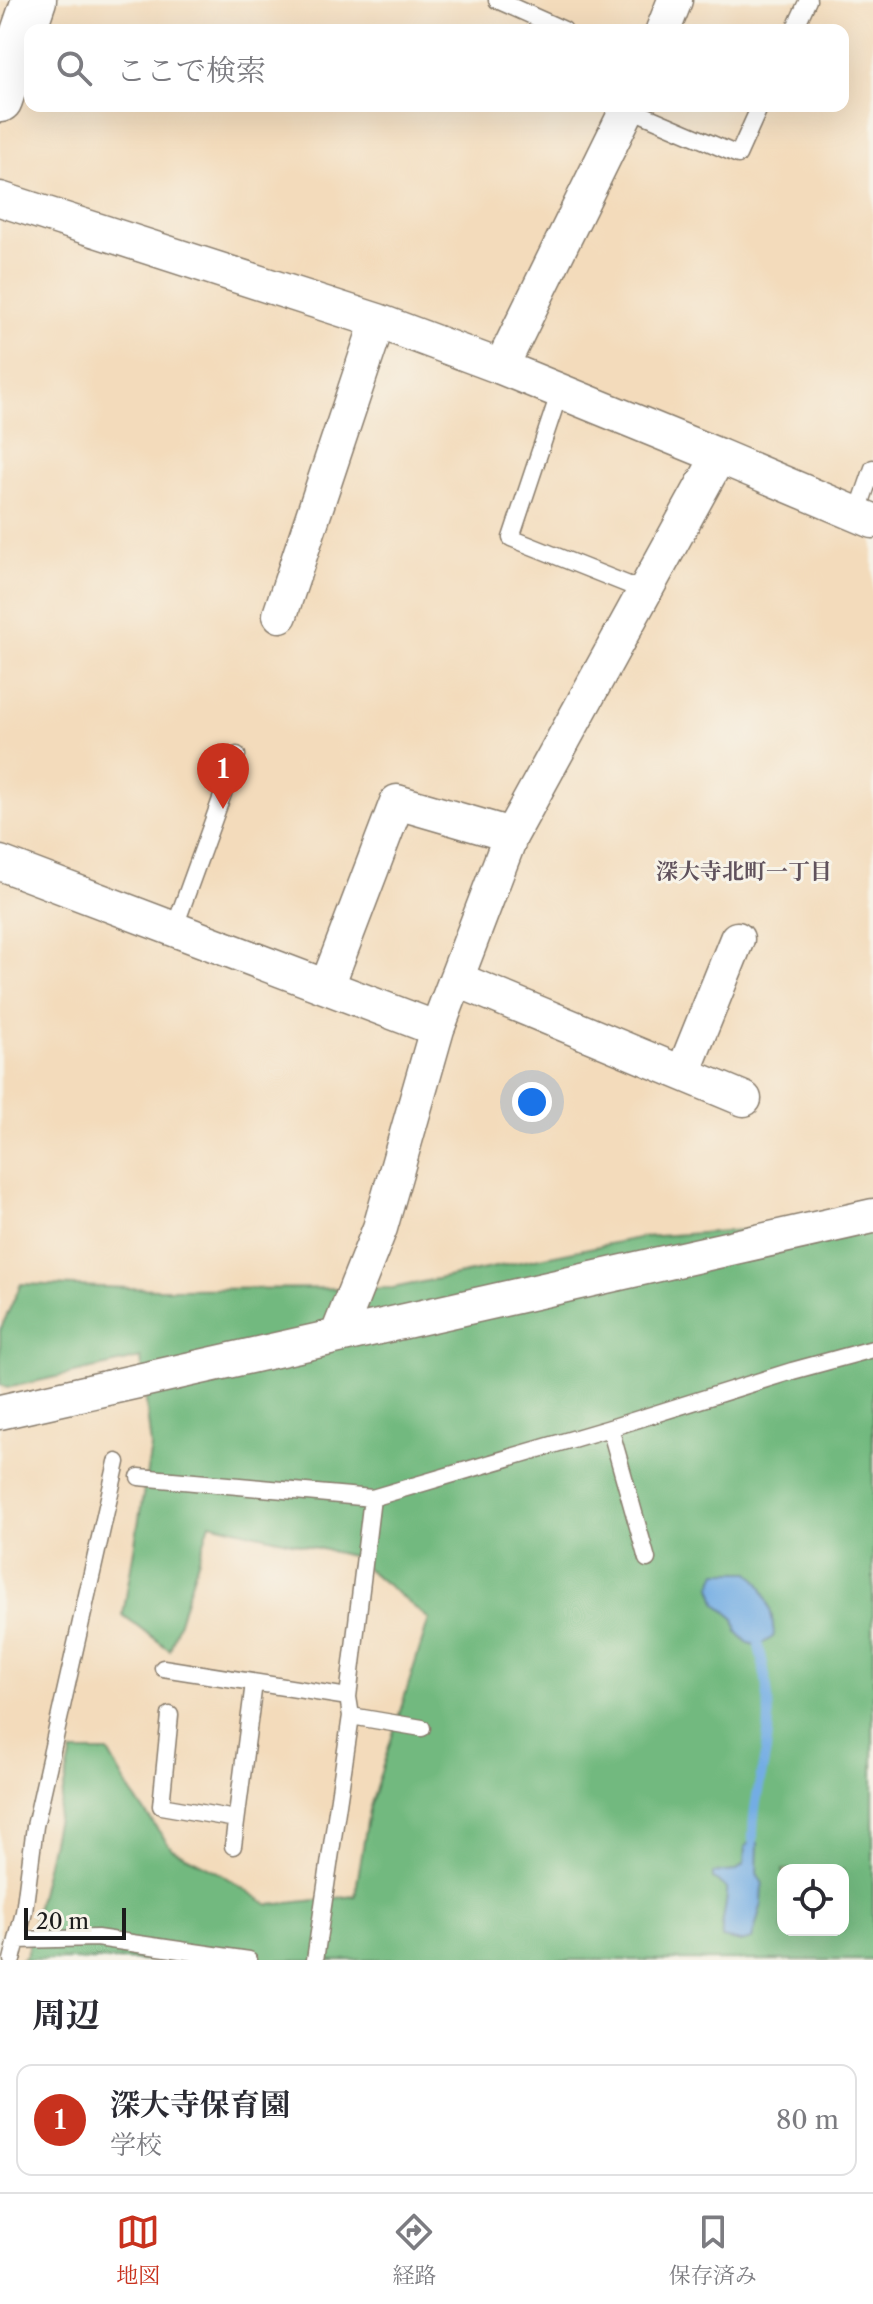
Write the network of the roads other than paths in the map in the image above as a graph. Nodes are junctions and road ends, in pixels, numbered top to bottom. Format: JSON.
{"nodes":[{"id":1,"x":34,"y":0,"type":"edge"},
{"id":2,"x":497,"y":0,"type":"edge"},
{"id":3,"x":675,"y":0,"type":"edge"},
{"id":4,"x":808,"y":0,"type":"edge"},
{"id":5,"x":26,"y":24,"type":"edge"},
{"id":6,"x":551,"y":24,"type":"edge"},
{"id":7,"x":665,"y":24,"type":"edge"},
{"id":8,"x":797,"y":24,"type":"edge"},
{"id":9,"x":24,"y":29,"type":"edge"},
{"id":10,"x":0,"y":100,"type":"edge"},
{"id":11,"x":626,"y":112,"type":"edge"},
{"id":12,"x":639,"y":112,"type":"edge"},
{"id":13,"x":757,"y":112,"type":"edge"},
{"id":14,"x":0,"y":199,"type":"edge"},
{"id":15,"x":378,"y":321,"type":"junction"},
{"id":16,"x":501,"y":367,"type":"junction"},
{"id":17,"x":560,"y":391,"type":"junction"},
{"id":18,"x":719,"y":456,"type":"junction"},
{"id":19,"x":873,"y":468,"type":"edge"},
{"id":20,"x":865,"y":517,"type":"edge"},
{"id":21,"x":644,"y":591,"type":"junction"},
{"id":22,"x":280,"y":615,"type":"dead end"},
{"id":23,"x":237,"y":755,"type":"dead end"},
{"id":24,"x":511,"y":835,"type":"junction"},
{"id":25,"x":0,"y":863,"type":"edge"},
{"id":26,"x":174,"y":929,"type":"junction"},
{"id":27,"x":737,"y":939,"type":"dead end"},
{"id":28,"x":456,"y":979,"type":"junction"},
{"id":29,"x":327,"y":986,"type":"junction"},
{"id":30,"x":437,"y":1029,"type":"junction"},
{"id":31,"x":683,"y":1073,"type":"junction"},
{"id":32,"x":744,"y":1099,"type":"dead end"},
{"id":33,"x":873,"y":1216,"type":"edge"},
{"id":34,"x":338,"y":1334,"type":"junction"},
{"id":35,"x":873,"y":1349,"type":"edge"},
{"id":36,"x":0,"y":1412,"type":"edge"},
{"id":37,"x":610,"y":1428,"type":"junction"},
{"id":38,"x":117,"y":1462,"type":"dead end"},
{"id":39,"x":139,"y":1477,"type":"dead end"},
{"id":40,"x":372,"y":1498,"type":"junction"},
{"id":41,"x":647,"y":1559,"type":"dead end"},
{"id":42,"x":163,"y":1668,"type":"dead end"},
{"id":43,"x":254,"y":1683,"type":"junction"},
{"id":44,"x":348,"y":1697,"type":"junction"},
{"id":45,"x":170,"y":1715,"type":"dead end"},
{"id":46,"x":351,"y":1716,"type":"junction"},
{"id":47,"x":422,"y":1728,"type":"dead end"},
{"id":48,"x":236,"y":1819,"type":"junction"},
{"id":49,"x":233,"y":1846,"type":"dead end"},
{"id":50,"x":17,"y":1940,"type":"junction"},
{"id":51,"x":12,"y":1960,"type":"edge"},
{"id":52,"x":249,"y":1960,"type":"edge"},
{"id":53,"x":315,"y":1960,"type":"edge"}],
"edges":[{"from":1,"to":5,"type":"main road"},
{"from":2,"to":6,"type":"lane"},
{"from":3,"to":7,"type":"street"},
{"from":4,"to":8,"type":"lane"},
{"from":9,"to":10,"type":"main road"},
{"from":11,"to":16,"type":"street"},
{"from":12,"to":13,"type":"lane"},
{"from":14,"to":15,"type":"street"},
{"from":15,"to":16,"type":"street"},
{"from":15,"to":22,"type":"street"},
{"from":16,"to":17,"type":"street"},
{"from":17,"to":18,"type":"street"},
{"from":17,"to":21,"type":"lane"},
{"from":18,"to":20,"type":"street"},
{"from":18,"to":21,"type":"street"},
{"from":19,"to":20,"type":"lane"},
{"from":21,"to":24,"type":"street"},
{"from":23,"to":26,"type":"lane"},
{"from":24,"to":28,"type":"street"},
{"from":24,"to":29,"type":"street"},
{"from":25,"to":26,"type":"street"},
{"from":26,"to":29,"type":"street"},
{"from":27,"to":31,"type":"street"},
{"from":28,"to":30,"type":"street"},
{"from":28,"to":31,"type":"street"},
{"from":29,"to":30,"type":"street"},
{"from":30,"to":34,"type":"street"},
{"from":31,"to":32,"type":"street"},
{"from":33,"to":34,"type":"street"},
{"from":34,"to":36,"type":"street"},
{"from":35,"to":37,"type":"lane"},
{"from":37,"to":40,"type":"lane"},
{"from":37,"to":41,"type":"lane"},
{"from":38,"to":50,"type":"lane"},
{"from":39,"to":40,"type":"lane"},
{"from":40,"to":44,"type":"lane"},
{"from":42,"to":43,"type":"lane"},
{"from":43,"to":44,"type":"lane"},
{"from":43,"to":48,"type":"lane"},
{"from":44,"to":46,"type":"lane"},
{"from":45,"to":48,"type":"lane"},
{"from":46,"to":47,"type":"lane"},
{"from":46,"to":53,"type":"lane"},
{"from":48,"to":49,"type":"lane"},
{"from":50,"to":51,"type":"lane"},
{"from":50,"to":52,"type":"lane"}]}
